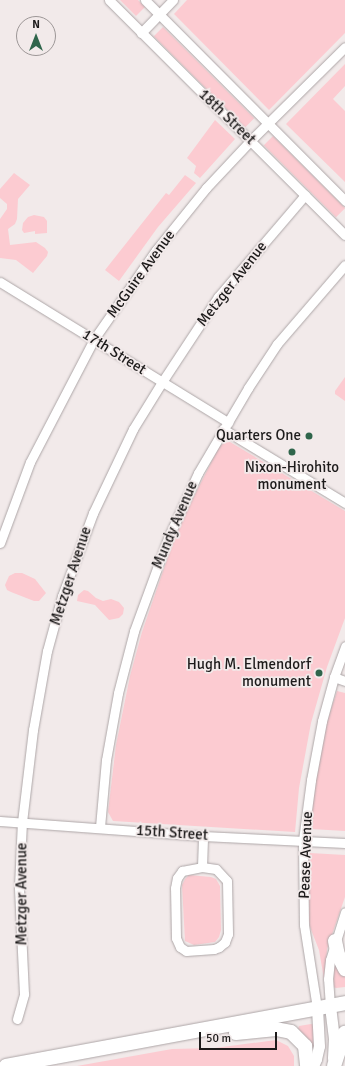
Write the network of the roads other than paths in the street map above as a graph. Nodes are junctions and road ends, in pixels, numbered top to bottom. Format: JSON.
{"nodes":[{"id":1,"x":109,"y":0,"type":"edge"},
{"id":2,"x":145,"y":0,"type":"edge"},
{"id":3,"x":173,"y":0,"type":"edge"},
{"id":4,"x":159,"y":14,"type":"junction"},
{"id":5,"x":141,"y":34,"type":"junction"},
{"id":6,"x":345,"y":47,"type":"edge"},
{"id":7,"x":268,"y":124,"type":"junction"},
{"id":8,"x":250,"y":140,"type":"junction"},
{"id":9,"x":305,"y":195,"type":"junction"},
{"id":10,"x":345,"y":201,"type":"edge"},
{"id":11,"x":345,"y":234,"type":"edge"},
{"id":12,"x":345,"y":265,"type":"edge"},
{"id":13,"x":0,"y":282,"type":"edge"},
{"id":14,"x":94,"y":339,"type":"junction"},
{"id":15,"x":162,"y":382,"type":"junction"},
{"id":16,"x":225,"y":425,"type":"junction"},
{"id":17,"x":345,"y":503,"type":"edge"},
{"id":18,"x":0,"y":543,"type":"edge"},
{"id":19,"x":345,"y":646,"type":"edge"},
{"id":20,"x":334,"y":677,"type":"junction"},
{"id":21,"x":345,"y":681,"type":"edge"},
{"id":22,"x":0,"y":821,"type":"edge"},
{"id":23,"x":22,"y":822,"type":"junction"},
{"id":24,"x":100,"y":827,"type":"junction"},
{"id":25,"x":203,"y":836,"type":"junction"},
{"id":26,"x":303,"y":840,"type":"junction"},
{"id":27,"x":345,"y":843,"type":"edge"},
{"id":28,"x":202,"y":867,"type":"junction"},
{"id":29,"x":345,"y":912,"type":"edge"},
{"id":30,"x":335,"y":941,"type":"junction"},
{"id":31,"x":345,"y":969,"type":"edge"},
{"id":32,"x":345,"y":1003,"type":"edge"},
{"id":33,"x":323,"y":1007,"type":"junction"},
{"id":34,"x":17,"y":1019,"type":"dead end"},
{"id":35,"x":345,"y":1033,"type":"edge"},
{"id":36,"x":178,"y":1035,"type":"junction"},
{"id":37,"x":6,"y":1066,"type":"edge"},
{"id":38,"x":307,"y":1066,"type":"edge"},
{"id":39,"x":313,"y":1066,"type":"edge"},
{"id":40,"x":332,"y":1066,"type":"edge"}],
"edges":[{"from":1,"to":5,"type":"street","name":"18th Street"},
{"from":2,"to":4,"type":"street","name":"18th Street"},
{"from":3,"to":4,"type":"street"},
{"from":4,"to":5,"type":"street"},
{"from":4,"to":7,"type":"street","name":"18th Street"},
{"from":5,"to":8,"type":"street","name":"18th Street"},
{"from":6,"to":7,"type":"street","name":"McGuire Avenue"},
{"from":7,"to":8,"type":"street","name":"McGuire Avenue"},
{"from":7,"to":10,"type":"street","name":"18th Street"},
{"from":8,"to":9,"type":"street","name":"18th Street"},
{"from":8,"to":14,"type":"street","name":"McGuire Avenue"},
{"from":9,"to":11,"type":"street","name":"18th Street"},
{"from":9,"to":15,"type":"street","name":"Metzger Avenue"},
{"from":12,"to":16,"type":"street","name":"Mundy Avenue"},
{"from":13,"to":14,"type":"street","name":"17th Street"},
{"from":14,"to":15,"type":"street","name":"17th Street"},
{"from":14,"to":18,"type":"street","name":"McGuire Avenue"},
{"from":15,"to":16,"type":"street","name":"17th Street"},
{"from":15,"to":23,"type":"street","name":"Metzger Avenue"},
{"from":16,"to":17,"type":"street","name":"17th Street"},
{"from":16,"to":24,"type":"street","name":"Mundy Avenue"},
{"from":19,"to":20,"type":"street","name":"Pease Avenue"},
{"from":20,"to":21,"type":"street"},
{"from":20,"to":26,"type":"street","name":"Pease Avenue"},
{"from":22,"to":23,"type":"street","name":"15th Street"},
{"from":23,"to":24,"type":"street","name":"15th Street"},
{"from":23,"to":34,"type":"street","name":"Metzger Avenue"},
{"from":24,"to":25,"type":"street","name":"15th Street"},
{"from":25,"to":26,"type":"street","name":"15th Street"},
{"from":25,"to":28,"type":"street"},
{"from":26,"to":27,"type":"street","name":"15th Street"},
{"from":26,"to":33,"type":"street","name":"Pease Avenue"},
{"from":28,"to":28,"type":"street"},
{"from":29,"to":30,"type":"street","name":"Pease Avenue"},
{"from":30,"to":31,"type":"main road"},
{"from":30,"to":33,"type":"street","name":"Pease Avenue"},
{"from":32,"to":33,"type":"main road"},
{"from":33,"to":36,"type":"main road"},
{"from":33,"to":39,"type":"street","name":"Pease Avenue"},
{"from":33,"to":40,"type":"street","name":"Pease Avenue"},
{"from":35,"to":40,"type":"main road"},
{"from":36,"to":37,"type":"main road"},
{"from":36,"to":38,"type":"main road"}]}
